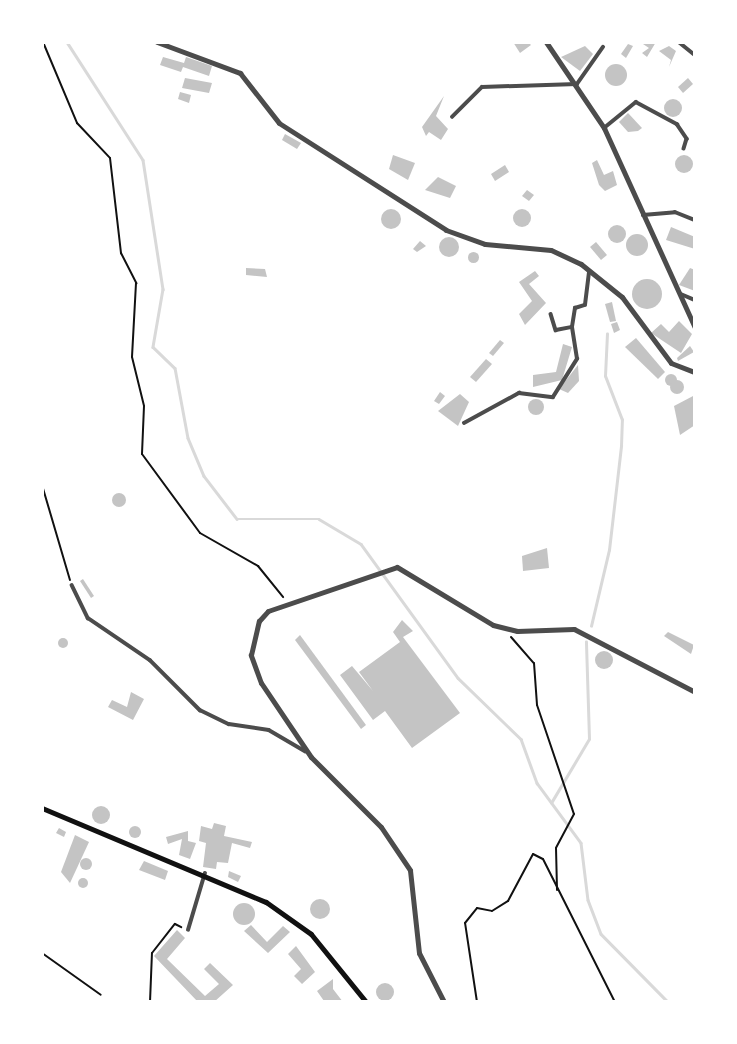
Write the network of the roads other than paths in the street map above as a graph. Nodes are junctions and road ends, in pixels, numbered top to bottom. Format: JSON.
{"nodes":[{"id":1,"x":158,"y":42,"type":"edge"},
{"id":2,"x":546,"y":42,"type":"edge"},
{"id":3,"x":678,"y":42,"type":"edge"},
{"id":4,"x":603,"y":47,"type":"dead end"},
{"id":5,"x":695,"y":55,"type":"edge"},
{"id":6,"x":577,"y":84,"type":"junction"},
{"id":7,"x":452,"y":117,"type":"dead end"},
{"id":8,"x":604,"y":128,"type":"junction"},
{"id":9,"x":684,"y":149,"type":"dead end"},
{"id":10,"x":642,"y":215,"type":"junction"},
{"id":11,"x":695,"y":220,"type":"edge"},
{"id":12,"x":589,"y":270,"type":"junction"},
{"id":13,"x":677,"y":293,"type":"junction"},
{"id":14,"x":695,"y":300,"type":"edge"},
{"id":15,"x":551,"y":314,"type":"dead end"},
{"id":16,"x":572,"y":327,"type":"junction"},
{"id":17,"x":695,"y":328,"type":"edge"},
{"id":18,"x":695,"y":372,"type":"edge"},
{"id":19,"x":464,"y":423,"type":"dead end"},
{"id":20,"x":72,"y":585,"type":"road end"},
{"id":21,"x":695,"y":692,"type":"edge"},
{"id":22,"x":311,"y":758,"type":"junction"},
{"id":23,"x":42,"y":808,"type":"edge"},
{"id":24,"x":205,"y":873,"type":"junction"},
{"id":25,"x":188,"y":930,"type":"road end"},
{"id":26,"x":97,"y":1002,"type":"edge"},
{"id":27,"x":119,"y":1002,"type":"edge"},
{"id":28,"x":366,"y":1002,"type":"edge"},
{"id":29,"x":444,"y":1002,"type":"edge"}],
"edges":[{"from":1,"to":12,"type":"street"},
{"from":2,"to":6,"type":"street"},
{"from":3,"to":5,"type":"street"},
{"from":4,"to":6,"type":"street"},
{"from":6,"to":7,"type":"street"},
{"from":6,"to":8,"type":"street"},
{"from":8,"to":9,"type":"street"},
{"from":8,"to":10,"type":"street"},
{"from":10,"to":11,"type":"street"},
{"from":10,"to":13,"type":"street"},
{"from":12,"to":16,"type":"street"},
{"from":12,"to":18,"type":"street"},
{"from":13,"to":14,"type":"street"},
{"from":13,"to":17,"type":"street"},
{"from":15,"to":16,"type":"street"},
{"from":16,"to":19,"type":"street"},
{"from":20,"to":22,"type":"street"},
{"from":21,"to":22,"type":"street"},
{"from":22,"to":29,"type":"street"},
{"from":23,"to":24,"type":"main road"},
{"from":24,"to":25,"type":"street"},
{"from":24,"to":28,"type":"main road"},
{"from":26,"to":27,"type":"street"}]}
